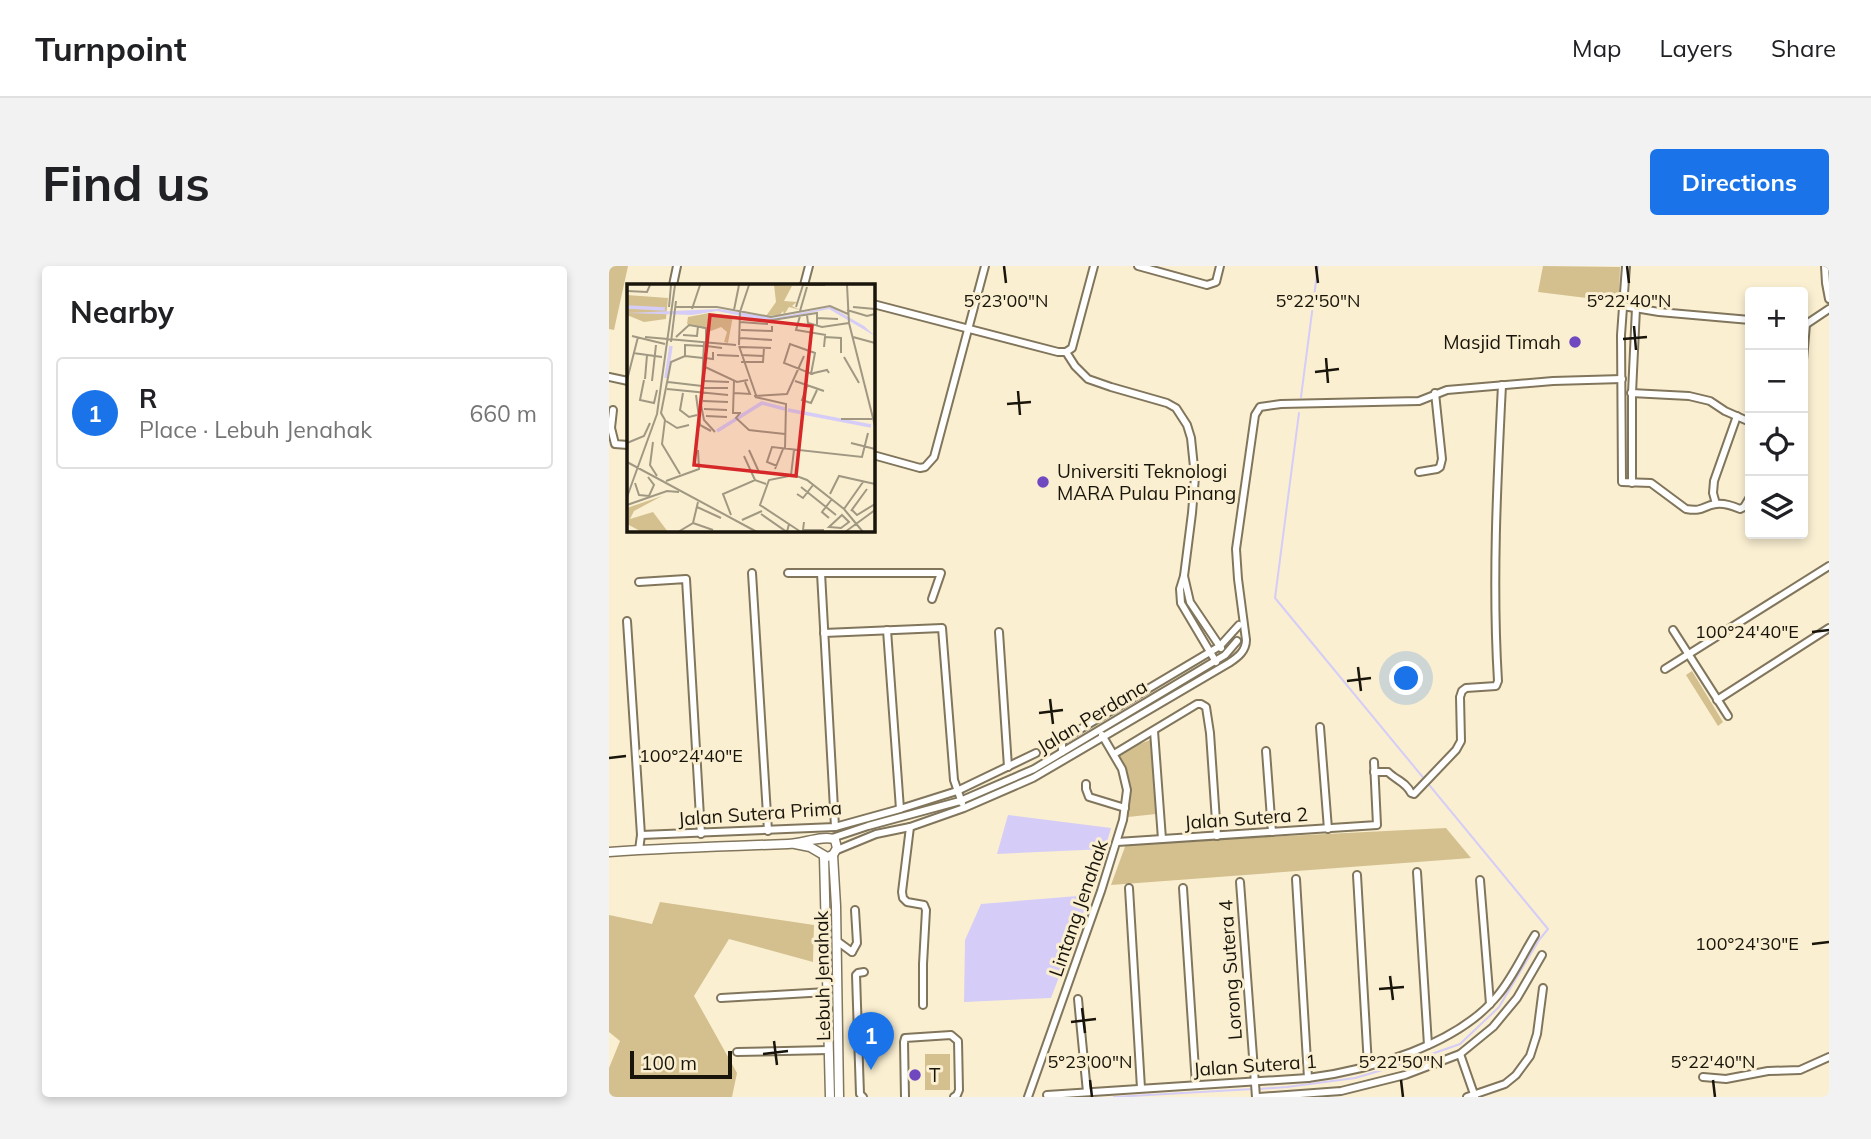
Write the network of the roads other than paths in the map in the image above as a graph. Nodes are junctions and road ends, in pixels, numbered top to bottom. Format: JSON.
{"nodes":[{"id":1,"x":677,"y":266,"type":"edge"},
{"id":2,"x":809,"y":266,"type":"edge"},
{"id":3,"x":985,"y":266,"type":"edge"},
{"id":4,"x":1094,"y":266,"type":"edge"},
{"id":5,"x":1138,"y":266,"type":"edge"},
{"id":6,"x":1220,"y":266,"type":"edge"},
{"id":7,"x":1626,"y":266,"type":"edge"},
{"id":8,"x":1825,"y":266,"type":"edge"},
{"id":9,"x":673,"y":284,"type":"edge"},
{"id":10,"x":804,"y":284,"type":"edge"},
{"id":11,"x":1829,"y":299,"type":"edge"},
{"id":12,"x":875,"y":305,"type":"edge"},
{"id":13,"x":1623,"y":306,"type":"junction"},
{"id":14,"x":1636,"y":308,"type":"junction"},
{"id":15,"x":1829,"y":309,"type":"edge"},
{"id":16,"x":1745,"y":319,"type":"edge"},
{"id":17,"x":1808,"y":323,"type":"edge"},
{"id":18,"x":968,"y":328,"type":"junction"},
{"id":19,"x":1066,"y":352,"type":"junction"},
{"id":20,"x":609,"y":377,"type":"edge"},
{"id":21,"x":1622,"y":379,"type":"junction"},
{"id":22,"x":627,"y":381,"type":"edge"},
{"id":23,"x":1502,"y":385,"type":"junction"},
{"id":24,"x":1435,"y":393,"type":"junction"},
{"id":25,"x":1622,"y":393,"type":"junction"},
{"id":26,"x":1632,"y":393,"type":"junction"},
{"id":27,"x":613,"y":410,"type":"dead end"},
{"id":28,"x":1737,"y":416,"type":"junction"},
{"id":29,"x":1745,"y":420,"type":"edge"},
{"id":30,"x":627,"y":445,"type":"edge"},
{"id":31,"x":875,"y":456,"type":"edge"},
{"id":32,"x":1419,"y":472,"type":"dead end"},
{"id":33,"x":1632,"y":483,"type":"junction"},
{"id":34,"x":1716,"y":504,"type":"junction"},
{"id":35,"x":1745,"y":505,"type":"edge"},
{"id":36,"x":1829,"y":566,"type":"edge"},
{"id":37,"x":752,"y":573,"type":"dead end"},
{"id":38,"x":788,"y":573,"type":"dead end"},
{"id":39,"x":821,"y":573,"type":"junction"},
{"id":40,"x":1184,"y":576,"type":"junction"},
{"id":41,"x":639,"y":582,"type":"dead end"},
{"id":42,"x":932,"y":600,"type":"dead end"},
{"id":43,"x":627,"y":621,"type":"dead end"},
{"id":44,"x":1239,"y":625,"type":"dead end"},
{"id":45,"x":1829,"y":628,"type":"edge"},
{"id":46,"x":1673,"y":629,"type":"dead end"},
{"id":47,"x":887,"y":630,"type":"junction"},
{"id":48,"x":999,"y":632,"type":"dead end"},
{"id":49,"x":824,"y":633,"type":"junction"},
{"id":50,"x":1237,"y":641,"type":"dead end"},
{"id":51,"x":1220,"y":646,"type":"junction"},
{"id":52,"x":1211,"y":652,"type":"junction"},
{"id":53,"x":1689,"y":654,"type":"junction"},
{"id":54,"x":1225,"y":655,"type":"junction"},
{"id":55,"x":1215,"y":661,"type":"junction"},
{"id":56,"x":1229,"y":663,"type":"junction"},
{"id":57,"x":1220,"y":669,"type":"junction"},
{"id":58,"x":1665,"y":669,"type":"dead end"},
{"id":59,"x":1717,"y":700,"type":"junction"},
{"id":60,"x":1727,"y":716,"type":"dead end"},
{"id":61,"x":1320,"y":727,"type":"dead end"},
{"id":62,"x":1099,"y":730,"type":"junction"},
{"id":63,"x":1154,"y":731,"type":"junction"},
{"id":64,"x":1104,"y":737,"type":"junction"},
{"id":65,"x":1266,"y":751,"type":"dead end"},
{"id":66,"x":1062,"y":752,"type":"junction"},
{"id":67,"x":1036,"y":753,"type":"dead end"},
{"id":68,"x":1114,"y":754,"type":"junction"},
{"id":69,"x":1374,"y":762,"type":"dead end"},
{"id":70,"x":1008,"y":767,"type":"junction"},
{"id":71,"x":1374,"y":772,"type":"junction"},
{"id":72,"x":1086,"y":784,"type":"dead end"},
{"id":73,"x":957,"y":791,"type":"junction"},
{"id":74,"x":960,"y":801,"type":"junction"},
{"id":75,"x":964,"y":808,"type":"junction"},
{"id":76,"x":1125,"y":808,"type":"junction"},
{"id":77,"x":899,"y":810,"type":"junction"},
{"id":78,"x":835,"y":827,"type":"junction"},
{"id":79,"x":910,"y":827,"type":"junction"},
{"id":80,"x":1328,"y":828,"type":"junction"},
{"id":81,"x":768,"y":831,"type":"junction"},
{"id":82,"x":1272,"y":832,"type":"junction"},
{"id":83,"x":701,"y":834,"type":"junction"},
{"id":84,"x":641,"y":835,"type":"junction"},
{"id":85,"x":1217,"y":836,"type":"junction"},
{"id":86,"x":832,"y":838,"type":"junction"},
{"id":87,"x":1162,"y":839,"type":"junction"},
{"id":88,"x":821,"y":840,"type":"junction"},
{"id":89,"x":1117,"y":842,"type":"junction"},
{"id":90,"x":795,"y":844,"type":"junction"},
{"id":91,"x":639,"y":850,"type":"junction"},
{"id":92,"x":609,"y":852,"type":"edge"},
{"id":93,"x":828,"y":853,"type":"junction"},
{"id":94,"x":1417,"y":872,"type":"dead end"},
{"id":95,"x":1357,"y":875,"type":"dead end"},
{"id":96,"x":1296,"y":879,"type":"dead end"},
{"id":97,"x":1480,"y":880,"type":"dead end"},
{"id":98,"x":1240,"y":882,"type":"dead end"},
{"id":99,"x":1129,"y":888,"type":"dead end"},
{"id":100,"x":1183,"y":888,"type":"dead end"},
{"id":101,"x":855,"y":910,"type":"dead end"},
{"id":102,"x":1535,"y":935,"type":"dead end"},
{"id":103,"x":837,"y":941,"type":"junction"},
{"id":104,"x":852,"y":953,"type":"junction"},
{"id":105,"x":837,"y":955,"type":"junction"},
{"id":106,"x":1542,"y":955,"type":"dead end"},
{"id":107,"x":865,"y":972,"type":"dead end"},
{"id":108,"x":1543,"y":988,"type":"dead end"},
{"id":109,"x":827,"y":992,"type":"junction"},
{"id":110,"x":721,"y":998,"type":"dead end"},
{"id":111,"x":1078,"y":999,"type":"dead end"},
{"id":112,"x":1490,"y":1004,"type":"junction"},
{"id":113,"x":923,"y":1005,"type":"dead end"},
{"id":114,"x":1428,"y":1045,"type":"junction"},
{"id":115,"x":829,"y":1050,"type":"junction"},
{"id":116,"x":737,"y":1052,"type":"dead end"},
{"id":117,"x":1460,"y":1054,"type":"junction"},
{"id":118,"x":1829,"y":1057,"type":"edge"},
{"id":119,"x":1368,"y":1066,"type":"junction"},
{"id":120,"x":1703,"y":1077,"type":"dead end"},
{"id":121,"x":1308,"y":1078,"type":"junction"},
{"id":122,"x":1254,"y":1082,"type":"junction"},
{"id":123,"x":1196,"y":1085,"type":"junction"},
{"id":124,"x":1141,"y":1088,"type":"junction"},
{"id":125,"x":1087,"y":1092,"type":"junction"},
{"id":126,"x":1047,"y":1095,"type":"dead end"},
{"id":127,"x":1475,"y":1096,"type":"edge"},
{"id":128,"x":830,"y":1097,"type":"edge"},
{"id":129,"x":839,"y":1097,"type":"edge"},
{"id":130,"x":863,"y":1097,"type":"edge"},
{"id":131,"x":905,"y":1097,"type":"edge"},
{"id":132,"x":954,"y":1097,"type":"edge"},
{"id":133,"x":1028,"y":1097,"type":"edge"},
{"id":134,"x":1257,"y":1097,"type":"edge"},
{"id":135,"x":1467,"y":1097,"type":"edge"}],
"edges":[{"from":1,"to":9,"type":"street"},
{"from":2,"to":10,"type":"street"},
{"from":3,"to":18,"type":"street"},
{"from":4,"to":19,"type":"street"},
{"from":5,"to":6,"type":"street"},
{"from":7,"to":13,"type":"street"},
{"from":8,"to":11,"type":"street"},
{"from":12,"to":18,"type":"street"},
{"from":13,"to":14,"type":"street"},
{"from":13,"to":21,"type":"street"},
{"from":14,"to":16,"type":"street"},
{"from":14,"to":26,"type":"street"},
{"from":15,"to":17,"type":"street"},
{"from":18,"to":19,"type":"street"},
{"from":18,"to":31,"type":"street"},
{"from":19,"to":40,"type":"street"},
{"from":20,"to":22,"type":"street"},
{"from":21,"to":23,"type":"street"},
{"from":21,"to":25,"type":"street"},
{"from":23,"to":24,"type":"street"},
{"from":23,"to":71,"type":"street"},
{"from":24,"to":32,"type":"street"},
{"from":24,"to":56,"type":"street"},
{"from":25,"to":26,"type":"street"},
{"from":25,"to":33,"type":"street"},
{"from":26,"to":28,"type":"street"},
{"from":26,"to":33,"type":"street"},
{"from":27,"to":30,"type":"street"},
{"from":28,"to":29,"type":"street"},
{"from":28,"to":34,"type":"street"},
{"from":33,"to":34,"type":"street"},
{"from":34,"to":35,"type":"street"},
{"from":36,"to":53,"type":"street"},
{"from":37,"to":81,"type":"street"},
{"from":38,"to":39,"type":"street"},
{"from":39,"to":42,"type":"street"},
{"from":39,"to":49,"type":"street"},
{"from":40,"to":51,"type":"street"},
{"from":40,"to":52,"type":"street"},
{"from":41,"to":83,"type":"street"},
{"from":43,"to":84,"type":"street"},
{"from":44,"to":51,"type":"street"},
{"from":45,"to":59,"type":"street"},
{"from":46,"to":53,"type":"street"},
{"from":47,"to":49,"type":"street"},
{"from":47,"to":73,"type":"street"},
{"from":47,"to":77,"type":"street"},
{"from":48,"to":70,"type":"street"},
{"from":49,"to":78,"type":"street"},
{"from":50,"to":54,"type":"street","name":"Jalan Perdana"},
{"from":51,"to":52,"type":"street"},
{"from":51,"to":54,"type":"street"},
{"from":52,"to":55,"type":"street"},
{"from":52,"to":66,"type":"street"},
{"from":53,"to":58,"type":"street"},
{"from":53,"to":59,"type":"street"},
{"from":54,"to":55,"type":"street","name":"Jalan Perdana"},
{"from":54,"to":56,"type":"street"},
{"from":55,"to":57,"type":"street"},
{"from":55,"to":62,"type":"street","name":"Jalan Perdana"},
{"from":56,"to":57,"type":"street","name":"Jalan Perdana"},
{"from":57,"to":64,"type":"street","name":"Jalan Perdana"},
{"from":59,"to":60,"type":"street"},
{"from":61,"to":80,"type":"street"},
{"from":62,"to":64,"type":"street","name":"Lintang Jenahak"},
{"from":62,"to":66,"type":"street","name":"Jalan Perdana"},
{"from":63,"to":68,"type":"street"},
{"from":63,"to":85,"type":"street"},
{"from":63,"to":87,"type":"street"},
{"from":64,"to":68,"type":"street","name":"Lintang Jenahak"},
{"from":64,"to":75,"type":"street","name":"Jalan Perdana"},
{"from":65,"to":82,"type":"street"},
{"from":66,"to":74,"type":"street","name":"Jalan Perdana"},
{"from":67,"to":70,"type":"street","name":"Jalan Sutera Prima"},
{"from":68,"to":76,"type":"street","name":"Lintang Jenahak"},
{"from":69,"to":71,"type":"street"},
{"from":70,"to":73,"type":"street","name":"Jalan Sutera Prima"},
{"from":71,"to":80,"type":"street","name":"Jalan Sutera 2"},
{"from":72,"to":76,"type":"street"},
{"from":73,"to":74,"type":"street"},
{"from":73,"to":77,"type":"street","name":"Jalan Sutera Prima"},
{"from":74,"to":75,"type":"street"},
{"from":74,"to":86,"type":"street","name":"Jalan Perdana"},
{"from":75,"to":79,"type":"street","name":"Jalan Perdana"},
{"from":76,"to":89,"type":"street","name":"Lintang Jenahak"},
{"from":77,"to":78,"type":"street","name":"Jalan Sutera Prima"},
{"from":78,"to":81,"type":"street","name":"Jalan Sutera Prima"},
{"from":79,"to":93,"type":"street","name":"Jalan Perdana"},
{"from":79,"to":113,"type":"street"},
{"from":80,"to":82,"type":"street","name":"Jalan Sutera 2"},
{"from":81,"to":83,"type":"street","name":"Jalan Sutera Prima"},
{"from":82,"to":85,"type":"street","name":"Jalan Sutera 2"},
{"from":83,"to":84,"type":"street","name":"Jalan Sutera Prima"},
{"from":84,"to":91,"type":"street"},
{"from":85,"to":87,"type":"street","name":"Jalan Sutera 2"},
{"from":86,"to":88,"type":"street"},
{"from":86,"to":93,"type":"street"},
{"from":87,"to":89,"type":"street","name":"Jalan Sutera 2"},
{"from":88,"to":90,"type":"street"},
{"from":88,"to":93,"type":"street"},
{"from":89,"to":133,"type":"street","name":"Lintang Jenahak"},
{"from":90,"to":91,"type":"street"},
{"from":90,"to":93,"type":"street"},
{"from":91,"to":92,"type":"street"},
{"from":93,"to":103,"type":"street","name":"Lebuh Jenahak"},
{"from":93,"to":109,"type":"street","name":"Lebuh Jenahak"},
{"from":94,"to":114,"type":"street"},
{"from":95,"to":119,"type":"street"},
{"from":96,"to":121,"type":"street"},
{"from":97,"to":112,"type":"street"},
{"from":98,"to":122,"type":"street","name":"Lorong Sutera 4"},
{"from":99,"to":124,"type":"street"},
{"from":100,"to":123,"type":"street"},
{"from":101,"to":104,"type":"street"},
{"from":102,"to":112,"type":"street","name":"Jalan Sutera 1"},
{"from":103,"to":104,"type":"street"},
{"from":103,"to":105,"type":"street","name":"Lebuh Jenahak"},
{"from":104,"to":105,"type":"street"},
{"from":105,"to":129,"type":"street","name":"Lebuh Jenahak"},
{"from":106,"to":117,"type":"street"},
{"from":107,"to":130,"type":"street"},
{"from":108,"to":127,"type":"street"},
{"from":109,"to":110,"type":"street"},
{"from":109,"to":115,"type":"street","name":"Lebuh Jenahak"},
{"from":111,"to":125,"type":"street"},
{"from":112,"to":114,"type":"street","name":"Jalan Sutera 1"},
{"from":114,"to":119,"type":"street","name":"Jalan Sutera 1"},
{"from":115,"to":116,"type":"street"},
{"from":115,"to":128,"type":"street","name":"Lebuh Jenahak"},
{"from":117,"to":127,"type":"street"},
{"from":117,"to":134,"type":"street"},
{"from":118,"to":120,"type":"street"},
{"from":119,"to":121,"type":"street","name":"Jalan Sutera 1"},
{"from":121,"to":122,"type":"street","name":"Jalan Sutera 1"},
{"from":122,"to":123,"type":"street","name":"Jalan Sutera 1"},
{"from":122,"to":134,"type":"street","name":"Lorong Sutera 4"},
{"from":123,"to":124,"type":"street","name":"Jalan Sutera 1"},
{"from":124,"to":125,"type":"street","name":"Jalan Sutera 1"},
{"from":125,"to":126,"type":"street","name":"Jalan Sutera 1"},
{"from":127,"to":135,"type":"street"},
{"from":131,"to":132,"type":"street"}]}
